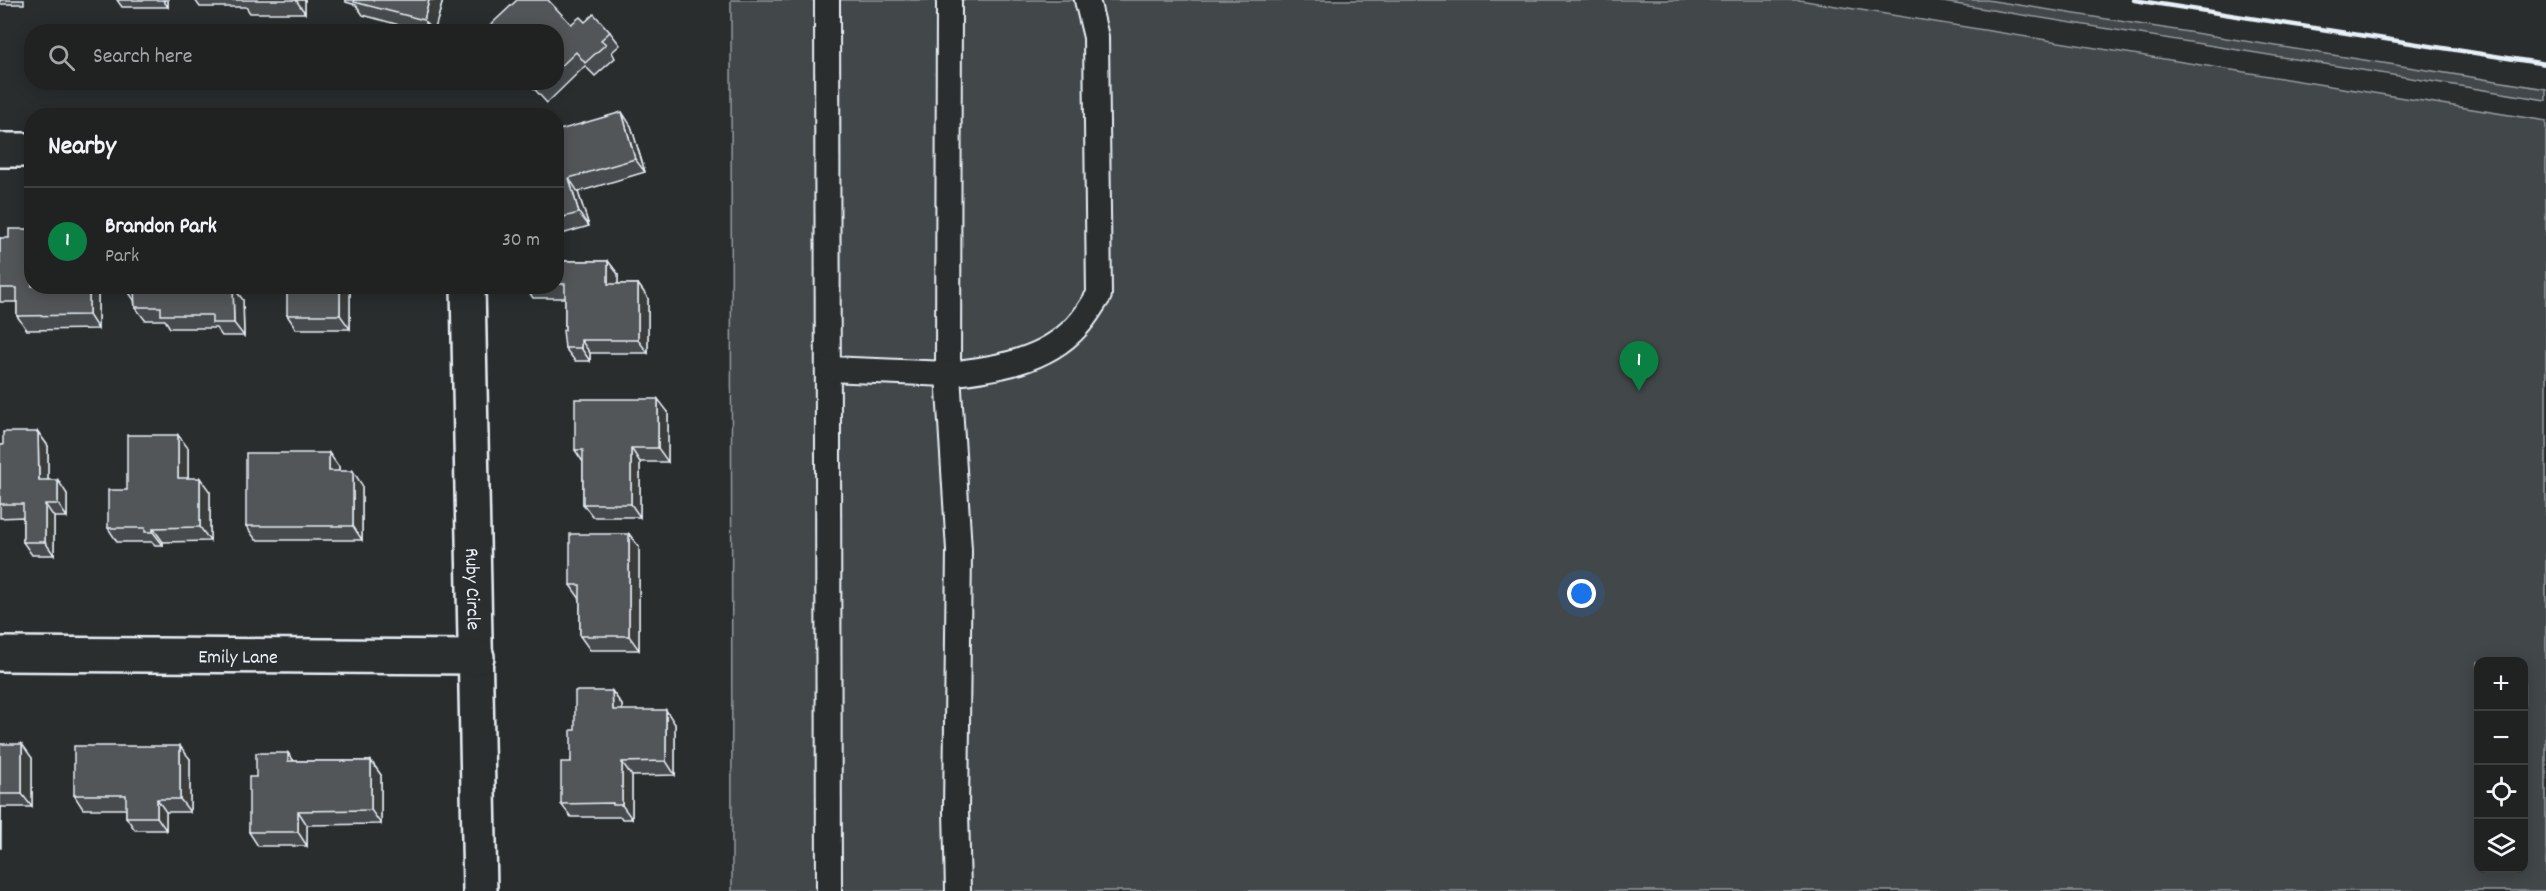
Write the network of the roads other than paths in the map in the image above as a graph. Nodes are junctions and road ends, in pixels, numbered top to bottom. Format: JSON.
{"nodes":[{"id":1,"x":826,"y":0,"type":"edge"},
{"id":2,"x":949,"y":0,"type":"edge"},
{"id":3,"x":1087,"y":0,"type":"edge"},
{"id":4,"x":0,"y":150,"type":"edge"},
{"id":5,"x":24,"y":150,"type":"edge"},
{"id":6,"x":468,"y":294,"type":"edge"},
{"id":7,"x":828,"y":369,"type":"junction"},
{"id":8,"x":948,"y":374,"type":"junction"},
{"id":9,"x":0,"y":654,"type":"edge"},
{"id":10,"x":477,"y":657,"type":"junction"},
{"id":11,"x":480,"y":891,"type":"edge"},
{"id":12,"x":829,"y":891,"type":"edge"},
{"id":13,"x":958,"y":891,"type":"edge"}],
"edges":[{"from":1,"to":7,"type":"lane"},
{"from":2,"to":8,"type":"lane"},
{"from":3,"to":8,"type":"lane"},
{"from":4,"to":5,"type":"street"},
{"from":6,"to":10,"type":"street","name":"Ruby Circle"},
{"from":7,"to":8,"type":"lane"},
{"from":7,"to":12,"type":"lane"},
{"from":8,"to":13,"type":"lane"},
{"from":9,"to":10,"type":"street","name":"Emily Lane"},
{"from":10,"to":11,"type":"street","name":"Ruby Circle"}]}
